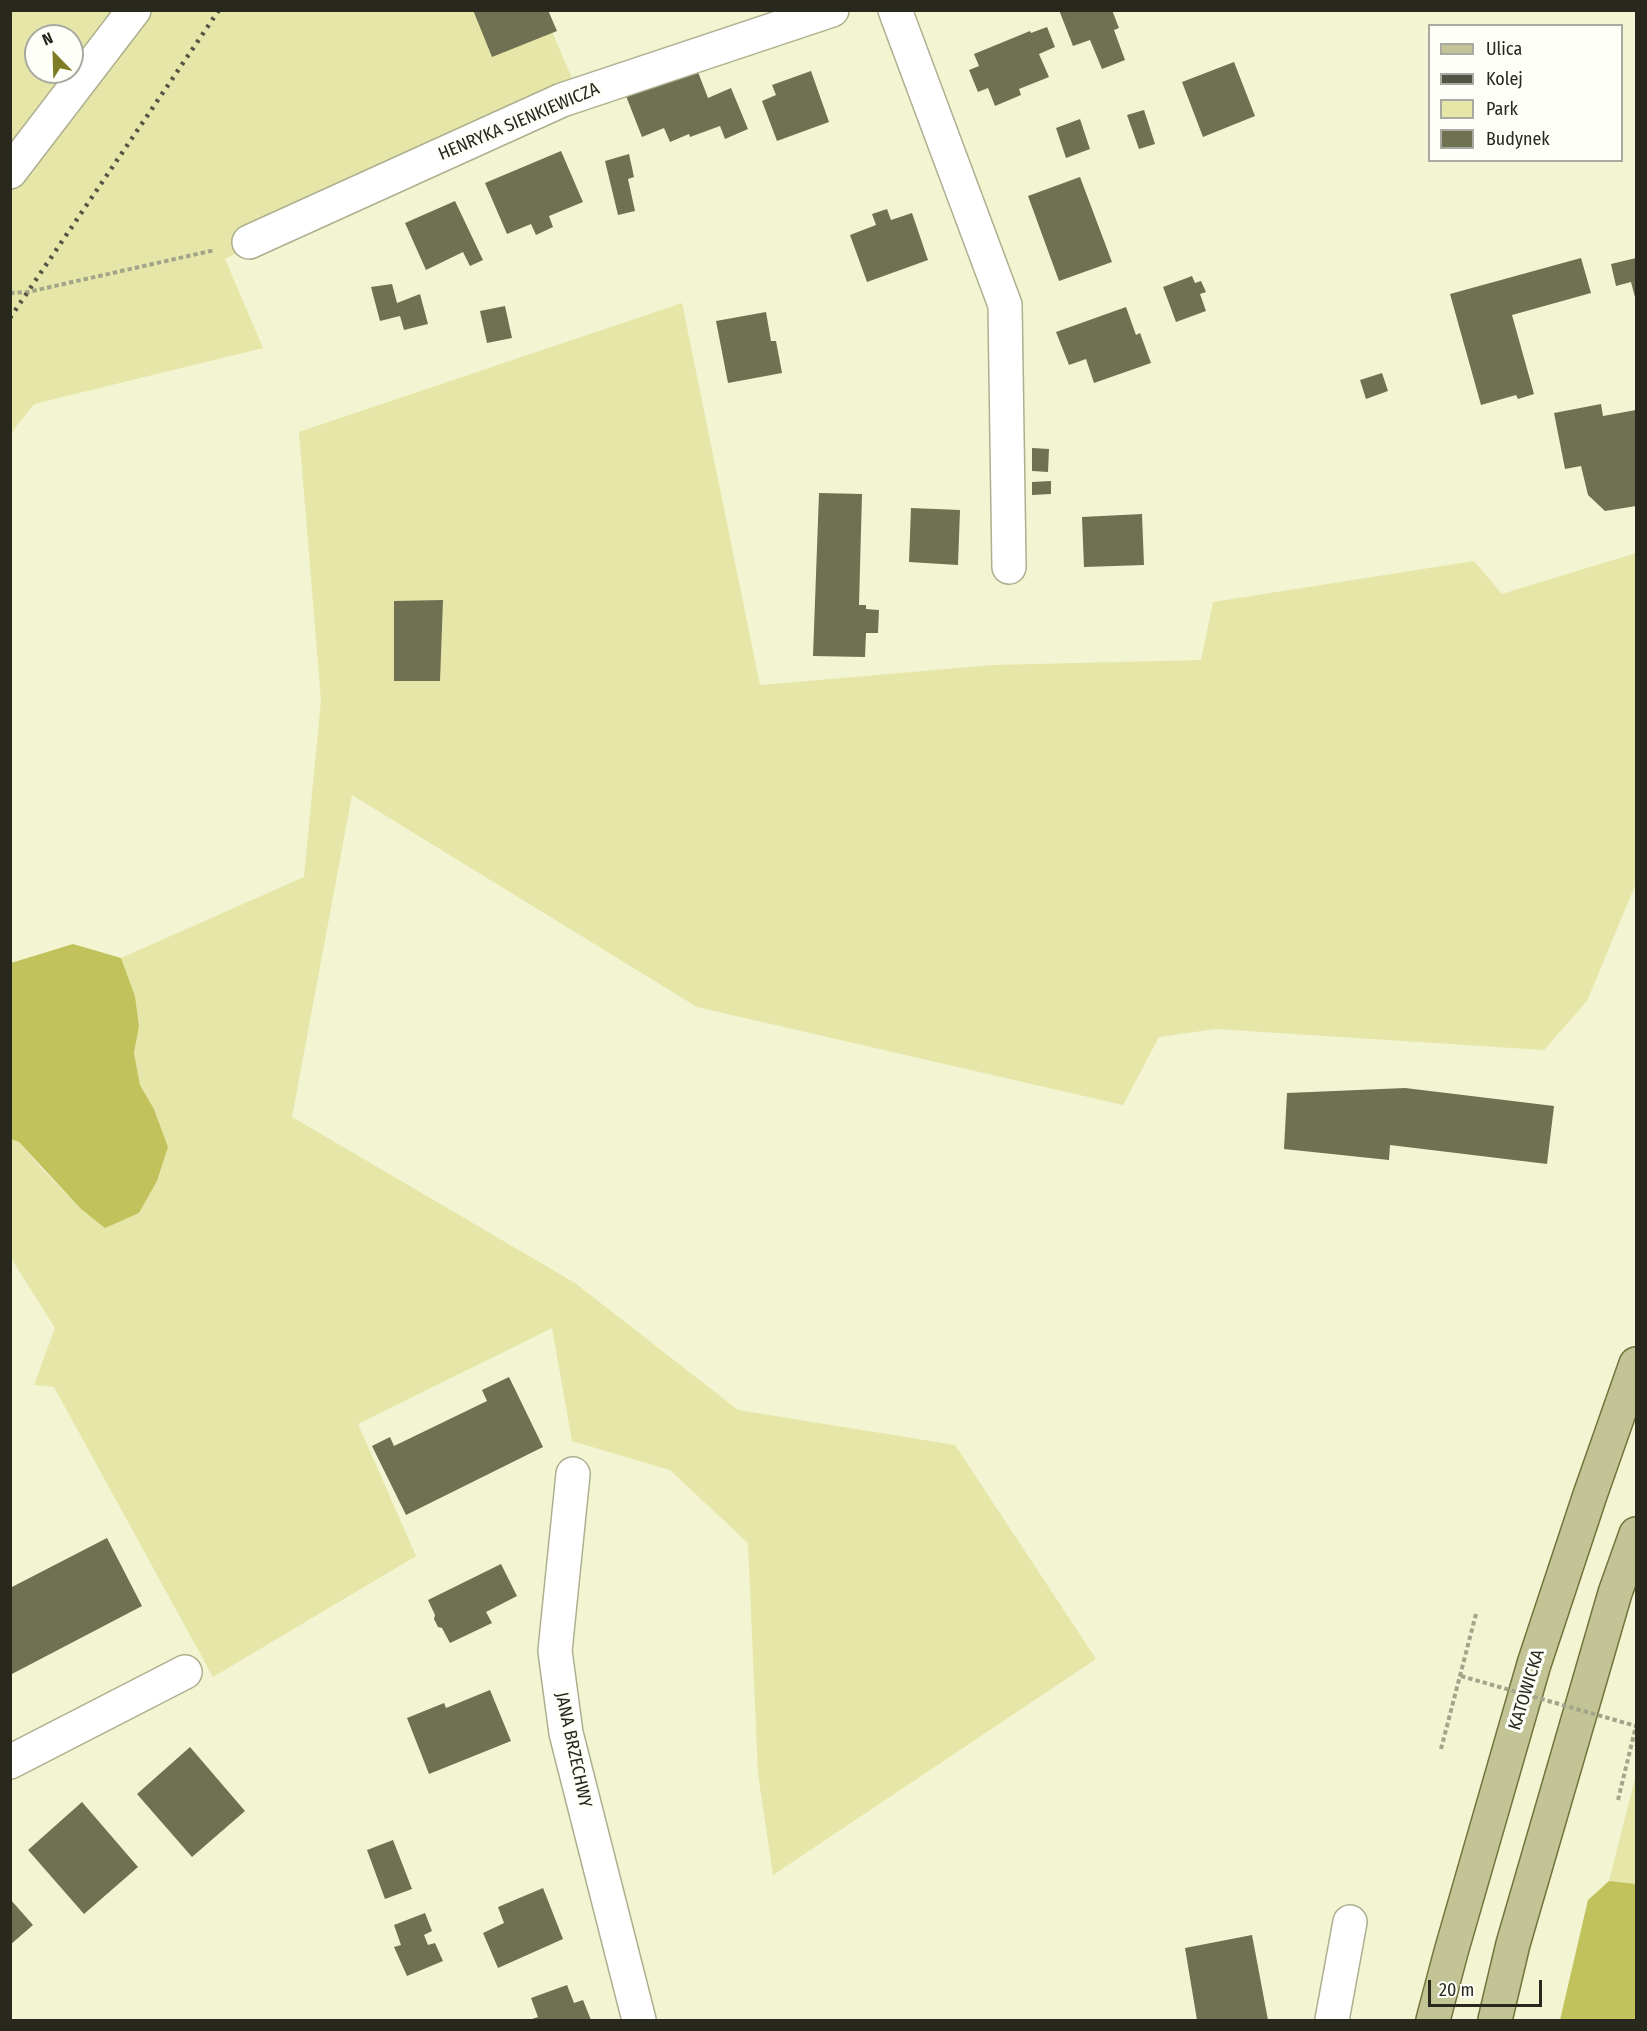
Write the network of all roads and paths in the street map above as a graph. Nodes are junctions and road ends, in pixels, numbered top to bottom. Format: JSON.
{"nodes":[{"id":1,"x":134,"y":10,"type":"edge"},
{"id":2,"x":832,"y":10,"type":"edge"},
{"id":3,"x":895,"y":10,"type":"edge"},
{"id":4,"x":10,"y":172,"type":"edge"},
{"id":5,"x":249,"y":242,"type":"joint"},
{"id":6,"x":10,"y":293,"type":"edge"},
{"id":7,"x":1009,"y":567,"type":"dead end"},
{"id":8,"x":1636,"y":1364,"type":"edge"},
{"id":9,"x":573,"y":1474,"type":"dead end"},
{"id":10,"x":1636,"y":1534,"type":"edge"},
{"id":11,"x":1476,"y":1614,"type":"dead end"},
{"id":12,"x":185,"y":1672,"type":"dead end"},
{"id":13,"x":1461,"y":1676,"type":"junction"},
{"id":14,"x":1636,"y":1726,"type":"edge"},
{"id":15,"x":1441,"y":1749,"type":"dead end"},
{"id":16,"x":10,"y":1762,"type":"edge"},
{"id":17,"x":1618,"y":1800,"type":"dead end"},
{"id":18,"x":1350,"y":1922,"type":"dead end"},
{"id":19,"x":639,"y":2020,"type":"edge"},
{"id":20,"x":1332,"y":2020,"type":"edge"},
{"id":21,"x":1433,"y":2020,"type":"edge"},
{"id":22,"x":1495,"y":2020,"type":"edge"}],
"edges":[{"from":1,"to":4,"type":"street"},
{"from":2,"to":5,"type":"street","name":"HENRYKA SIENKIEWICZA"},
{"from":3,"to":7,"type":"street"},
{"from":5,"to":6,"type":"path"},
{"from":8,"to":21,"type":"main road","name":"KATOWICKA"},
{"from":9,"to":19,"type":"street","name":"JANA BRZECHWY"},
{"from":10,"to":22,"type":"main road"},
{"from":11,"to":13,"type":"path"},
{"from":12,"to":16,"type":"street"},
{"from":13,"to":14,"type":"path","bridge":true},
{"from":13,"to":15,"type":"path"},
{"from":14,"to":17,"type":"path"},
{"from":18,"to":20,"type":"street"}]}
